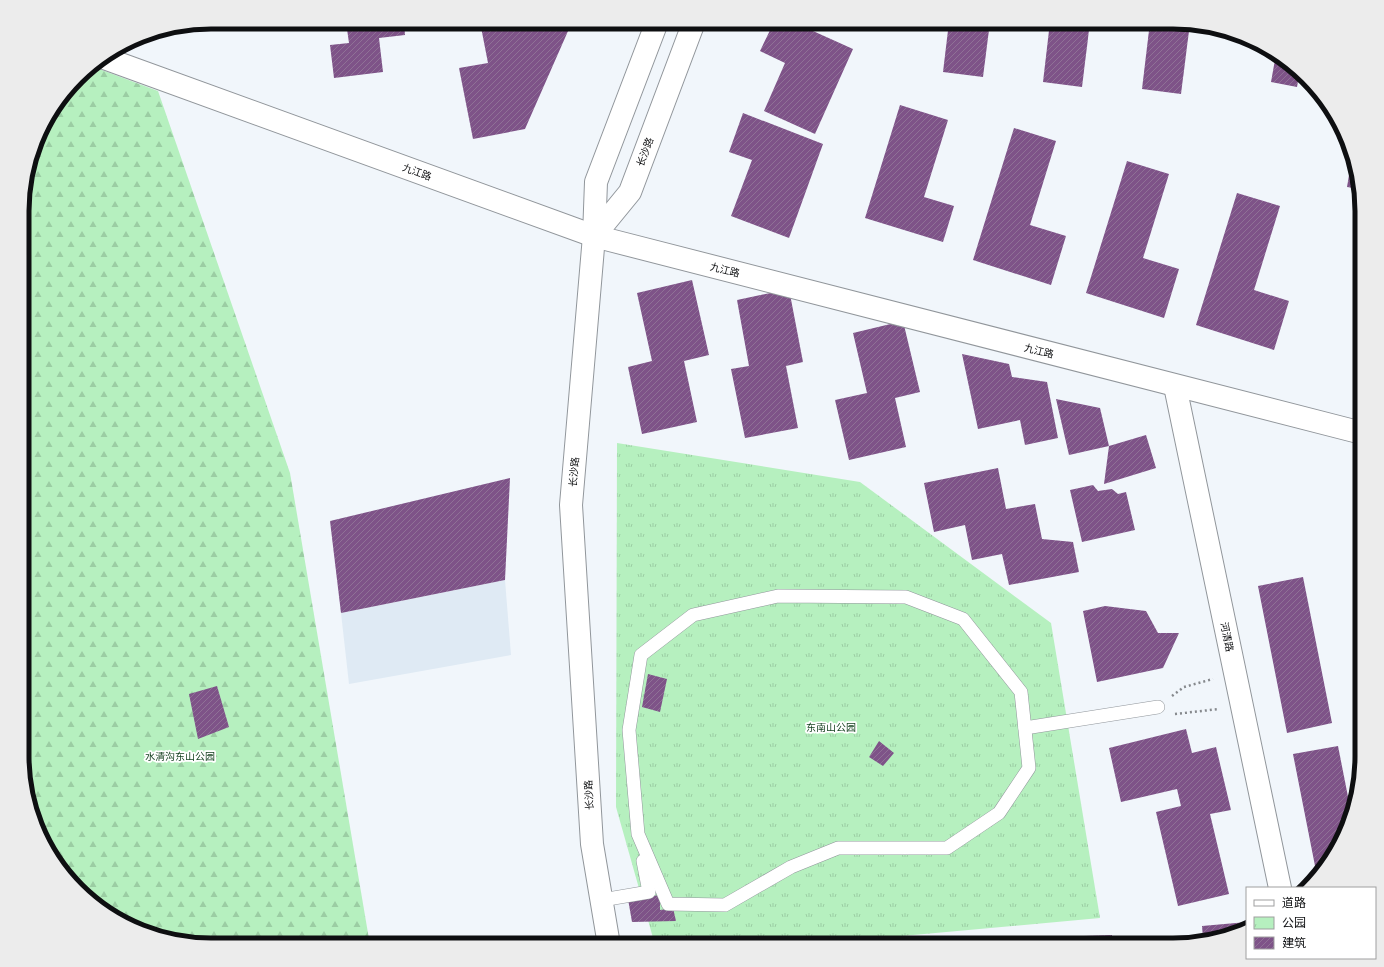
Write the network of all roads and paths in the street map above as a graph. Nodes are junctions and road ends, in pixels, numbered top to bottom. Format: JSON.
{"nodes":[{"id":1,"x":655,"y":29,"type":"edge"},
{"id":2,"x":691,"y":29,"type":"edge"},
{"id":3,"x":110,"y":60,"type":"edge"},
{"id":4,"x":594,"y":236,"type":"junction"},
{"id":5,"x":1175,"y":386,"type":"junction"},
{"id":6,"x":1355,"y":430,"type":"edge"},
{"id":7,"x":1235,"y":674,"type":"junction"},
{"id":8,"x":1241,"y":704,"type":"junction"},
{"id":9,"x":1158,"y":708,"type":"junction"},
{"id":10,"x":1025,"y":728,"type":"junction"},
{"id":11,"x":638,"y":834,"type":"junction"},
{"id":12,"x":1280,"y":887,"type":"edge"},
{"id":13,"x":602,"y":900,"type":"junction"},
{"id":14,"x":608,"y":938,"type":"edge"}],
"edges":[{"from":1,"to":4,"type":"street"},
{"from":2,"to":4,"type":"street","name":"长沙路"},
{"from":3,"to":4,"type":"street","name":"九江路"},
{"from":4,"to":5,"type":"street","name":"九江路"},
{"from":4,"to":13,"type":"street","name":"长沙路"},
{"from":5,"to":6,"type":"street","name":"九江路"},
{"from":5,"to":7,"type":"street","name":"河清路"},
{"from":7,"to":8,"type":"street","name":"河清路"},
{"from":7,"to":9,"type":"path"},
{"from":8,"to":9,"type":"path"},
{"from":8,"to":12,"type":"street","name":"河清路"},
{"from":9,"to":10,"type":"lane"},
{"from":10,"to":11,"type":"lane"},
{"from":10,"to":11,"type":"lane"},
{"from":11,"to":13,"type":"lane"},
{"from":13,"to":14,"type":"street","name":"长沙路"}]}
